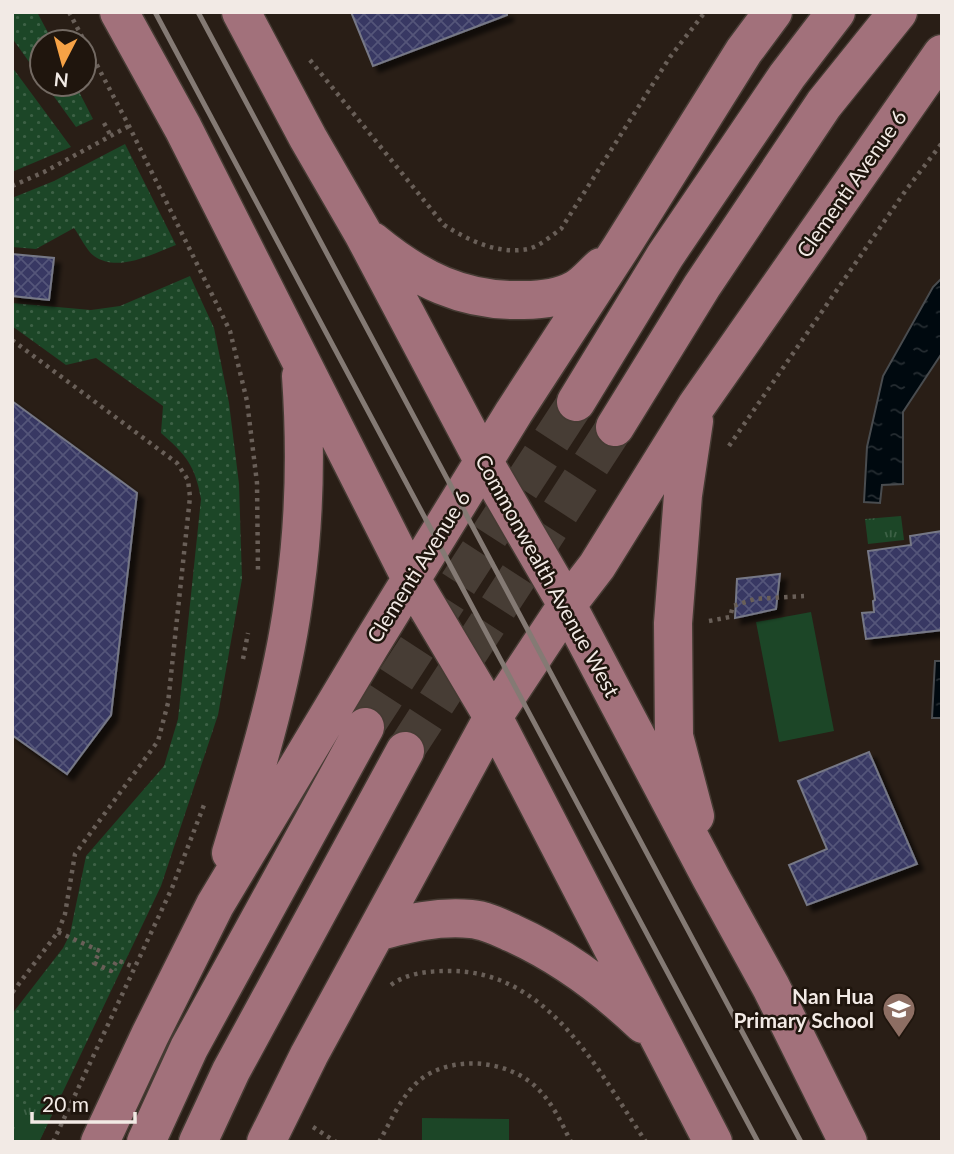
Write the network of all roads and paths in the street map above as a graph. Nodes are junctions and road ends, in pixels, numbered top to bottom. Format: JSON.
{"nodes":[{"id":1,"x":69,"y":12,"type":"edge"},
{"id":2,"x":119,"y":12,"type":"edge"},
{"id":3,"x":241,"y":12,"type":"edge"},
{"id":4,"x":705,"y":12,"type":"edge"},
{"id":5,"x":773,"y":12,"type":"edge"},
{"id":6,"x":836,"y":12,"type":"edge"},
{"id":7,"x":898,"y":12,"type":"edge"},
{"id":8,"x":303,"y":51,"type":"dead end"},
{"id":9,"x":942,"y":54,"type":"edge"},
{"id":10,"x":104,"y":123,"type":"dead end"},
{"id":11,"x":129,"y":126,"type":"junction"},
{"id":12,"x":111,"y":136,"type":"junction"},
{"id":13,"x":942,"y":143,"type":"edge"},
{"id":14,"x":12,"y":186,"type":"edge"},
{"id":15,"x":364,"y":235,"type":"junction"},
{"id":16,"x":620,"y":249,"type":"junction"},
{"id":17,"x":12,"y":340,"type":"edge"},
{"id":18,"x":300,"y":361,"type":"junction"},
{"id":19,"x":576,"y":402,"type":"tunnel mouth"},
{"id":20,"x":696,"y":405,"type":"junction"},
{"id":21,"x":615,"y":426,"type":"tunnel mouth"},
{"id":22,"x":727,"y":449,"type":"dead end"},
{"id":23,"x":484,"y":462,"type":"junction"},
{"id":24,"x":411,"y":579,"type":"junction"},
{"id":25,"x":258,"y":583,"type":"dead end"},
{"id":26,"x":804,"y":596,"type":"dead end"},
{"id":27,"x":567,"y":605,"type":"junction"},
{"id":28,"x":697,"y":622,"type":"dead end"},
{"id":29,"x":250,"y":623,"type":"dead end"},
{"id":30,"x":242,"y":664,"type":"dead end"},
{"id":31,"x":493,"y":717,"type":"junction"},
{"id":32,"x":365,"y":727,"type":"tunnel mouth"},
{"id":33,"x":405,"y":751,"type":"tunnel mouth"},
{"id":34,"x":208,"y":793,"type":"dead end"},
{"id":35,"x":710,"y":878,"type":"junction"},
{"id":36,"x":215,"y":905,"type":"junction"},
{"id":37,"x":58,"y":932,"type":"junction"},
{"id":38,"x":376,"y":932,"type":"junction"},
{"id":39,"x":134,"y":967,"type":"junction"},
{"id":40,"x":12,"y":993,"type":"edge"},
{"id":41,"x":385,"y":993,"type":"dead end"},
{"id":42,"x":662,"y":1043,"type":"junction"},
{"id":43,"x":314,"y":1128,"type":"dead end"},
{"id":44,"x":53,"y":1142,"type":"edge"},
{"id":45,"x":100,"y":1142,"type":"edge"},
{"id":46,"x":146,"y":1142,"type":"edge"},
{"id":47,"x":198,"y":1142,"type":"edge"},
{"id":48,"x":266,"y":1142,"type":"edge"},
{"id":49,"x":336,"y":1142,"type":"edge"},
{"id":50,"x":379,"y":1142,"type":"edge"},
{"id":51,"x":571,"y":1142,"type":"edge"},
{"id":52,"x":646,"y":1142,"type":"edge"},
{"id":53,"x":713,"y":1142,"type":"edge"},
{"id":54,"x":848,"y":1142,"type":"edge"}],
"edges":[{"from":1,"to":11,"type":"path"},
{"from":2,"to":18,"type":"main road"},
{"from":3,"to":15,"type":"main road","name":"Commonwealth Avenue West"},
{"from":4,"to":8,"type":"path"},
{"from":5,"to":16,"type":"main road","name":"Clementi Avenue 6"},
{"from":6,"to":19,"type":"main road"},
{"from":7,"to":21,"type":"main road"},
{"from":9,"to":20,"type":"main road","name":"Clementi Avenue 6"},
{"from":10,"to":12,"type":"path"},
{"from":11,"to":12,"type":"path"},
{"from":11,"to":25,"type":"path"},
{"from":12,"to":14,"type":"path"},
{"from":13,"to":22,"type":"path"},
{"from":15,"to":16,"type":"main road"},
{"from":15,"to":23,"type":"main road","name":"Commonwealth Avenue West"},
{"from":16,"to":23,"type":"main road","name":"Clementi Avenue 6"},
{"from":17,"to":37,"type":"path"},
{"from":18,"to":24,"type":"main road"},
{"from":18,"to":36,"type":"main road"},
{"from":20,"to":27,"type":"main road","name":"Clementi Avenue 6"},
{"from":20,"to":35,"type":"main road"},
{"from":23,"to":24,"type":"main road","name":"Clementi Avenue 6"},
{"from":23,"to":27,"type":"main road","name":"Commonwealth Avenue West"},
{"from":24,"to":31,"type":"main road"},
{"from":24,"to":36,"type":"main road","name":"Clementi Avenue 6"},
{"from":26,"to":28,"type":"path"},
{"from":27,"to":31,"type":"main road","name":"Clementi Avenue 6"},
{"from":27,"to":35,"type":"main road","name":"Commonwealth Avenue West"},
{"from":29,"to":30,"type":"path"},
{"from":31,"to":38,"type":"main road","name":"Clementi Avenue 6"},
{"from":31,"to":42,"type":"main road"},
{"from":32,"to":46,"type":"main road"},
{"from":33,"to":47,"type":"main road"},
{"from":34,"to":39,"type":"path"},
{"from":35,"to":54,"type":"main road","name":"Commonwealth Avenue West"},
{"from":36,"to":45,"type":"main road","name":"Clementi Avenue 6"},
{"from":37,"to":39,"type":"path"},
{"from":37,"to":40,"type":"path"},
{"from":38,"to":42,"type":"main road"},
{"from":38,"to":48,"type":"main road","name":"Clementi Avenue 6"},
{"from":39,"to":44,"type":"path"},
{"from":41,"to":52,"type":"path"},
{"from":42,"to":53,"type":"main road"},
{"from":43,"to":49,"type":"path"},
{"from":50,"to":51,"type":"path"}]}
